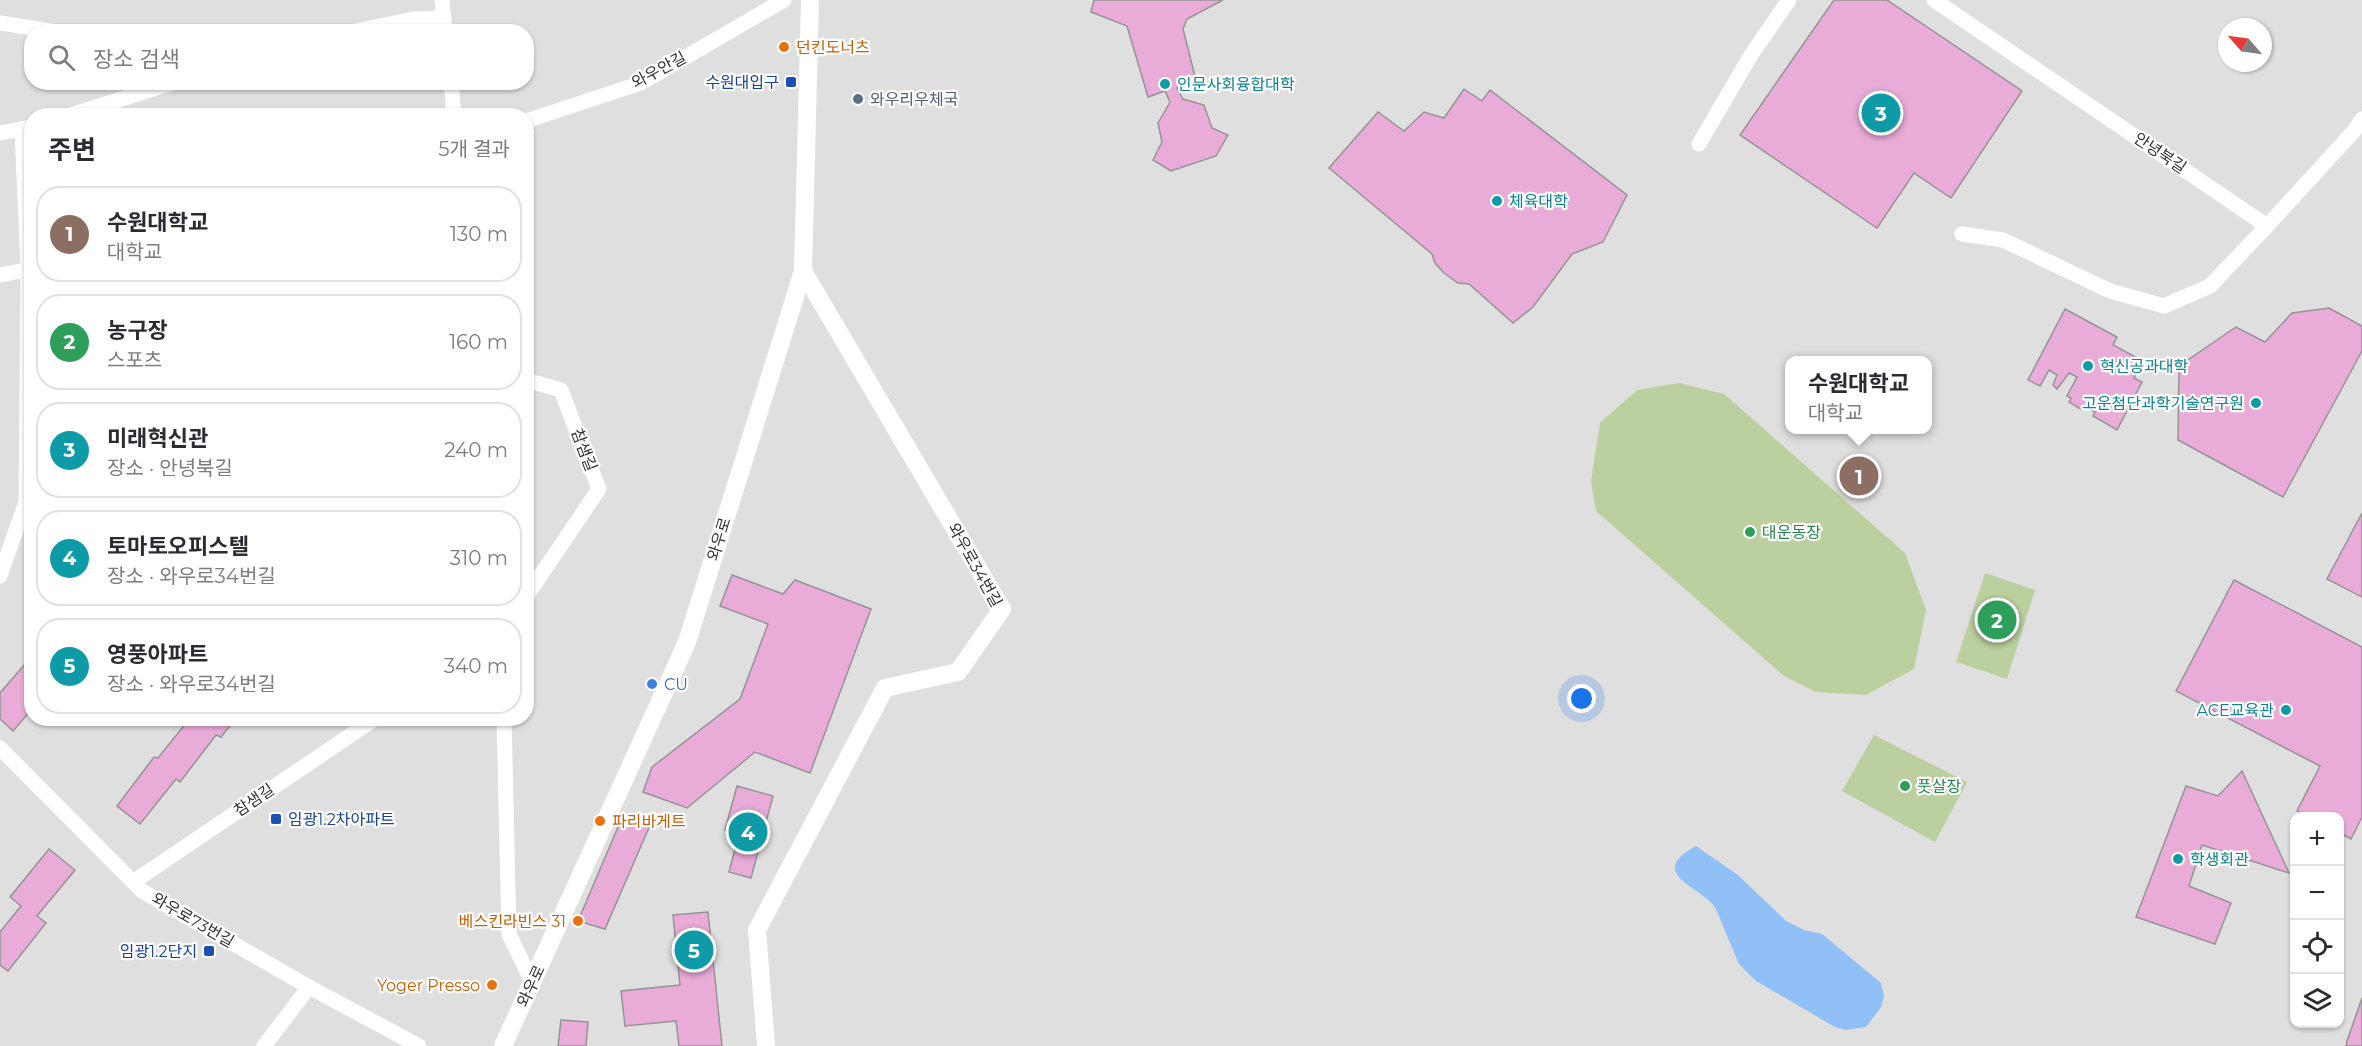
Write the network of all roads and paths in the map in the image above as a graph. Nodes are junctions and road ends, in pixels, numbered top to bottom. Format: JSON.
{"nodes":[{"id":1,"x":442,"y":0,"type":"edge"},
{"id":2,"x":784,"y":0,"type":"edge"},
{"id":3,"x":810,"y":0,"type":"edge"},
{"id":4,"x":1789,"y":0,"type":"edge"},
{"id":5,"x":1934,"y":0,"type":"edge"},
{"id":6,"x":0,"y":23,"type":"edge"},
{"id":7,"x":389,"y":24,"type":"edge"},
{"id":8,"x":440,"y":24,"type":"edge"},
{"id":9,"x":445,"y":24,"type":"edge"},
{"id":10,"x":24,"y":27,"type":"edge"},
{"id":11,"x":150,"y":90,"type":"edge"},
{"id":12,"x":452,"y":90,"type":"edge"},
{"id":13,"x":93,"y":108,"type":"edge"},
{"id":14,"x":453,"y":108,"type":"edge"},
{"id":15,"x":534,"y":118,"type":"edge"},
{"id":16,"x":2359,"y":128,"type":"edge"},
{"id":17,"x":24,"y":129,"type":"edge"},
{"id":18,"x":0,"y":134,"type":"edge"},
{"id":19,"x":1699,"y":144,"type":"dead end"},
{"id":20,"x":2266,"y":226,"type":"junction"},
{"id":21,"x":1962,"y":234,"type":"dead end"},
{"id":22,"x":24,"y":270,"type":"edge"},
{"id":23,"x":803,"y":271,"type":"junction"},
{"id":24,"x":0,"y":275,"type":"edge"},
{"id":25,"x":534,"y":382,"type":"edge"},
{"id":26,"x":24,"y":508,"type":"edge"},
{"id":27,"x":0,"y":576,"type":"edge"},
{"id":28,"x":534,"y":585,"type":"edge"},
{"id":29,"x":364,"y":726,"type":"edge"},
{"id":30,"x":504,"y":726,"type":"edge"},
{"id":31,"x":0,"y":748,"type":"edge"},
{"id":32,"x":133,"y":882,"type":"junction"},
{"id":33,"x":533,"y":984,"type":"junction"},
{"id":34,"x":309,"y":987,"type":"junction"},
{"id":35,"x":264,"y":1046,"type":"edge"},
{"id":36,"x":419,"y":1046,"type":"edge"},
{"id":37,"x":503,"y":1046,"type":"edge"},
{"id":38,"x":766,"y":1046,"type":"edge"}],
"edges":[{"from":1,"to":9,"type":"street"},
{"from":2,"to":15,"type":"street","name":"와우안길"},
{"from":3,"to":23,"type":"street","name":"와우로"},
{"from":4,"to":19,"type":"street"},
{"from":5,"to":20,"type":"street","name":"안녕북길"},
{"from":6,"to":10,"type":"street"},
{"from":7,"to":8,"type":"street"},
{"from":11,"to":13,"type":"street"},
{"from":12,"to":14,"type":"street"},
{"from":16,"to":20,"type":"street"},
{"from":17,"to":18,"type":"street"},
{"from":20,"to":21,"type":"street"},
{"from":22,"to":24,"type":"street"},
{"from":23,"to":33,"type":"street","name":"와우로"},
{"from":23,"to":38,"type":"street","name":"와우로34번길"},
{"from":25,"to":28,"type":"street","name":"참샘길"},
{"from":26,"to":27,"type":"street"},
{"from":29,"to":32,"type":"street","name":"참샘길"},
{"from":30,"to":33,"type":"street"},
{"from":31,"to":32,"type":"street","name":"와우로73번길"},
{"from":32,"to":34,"type":"street","name":"와우로73번길"},
{"from":33,"to":37,"type":"street","name":"와우로"},
{"from":34,"to":35,"type":"street"},
{"from":34,"to":36,"type":"street","name":"와우로73번길"}]}
